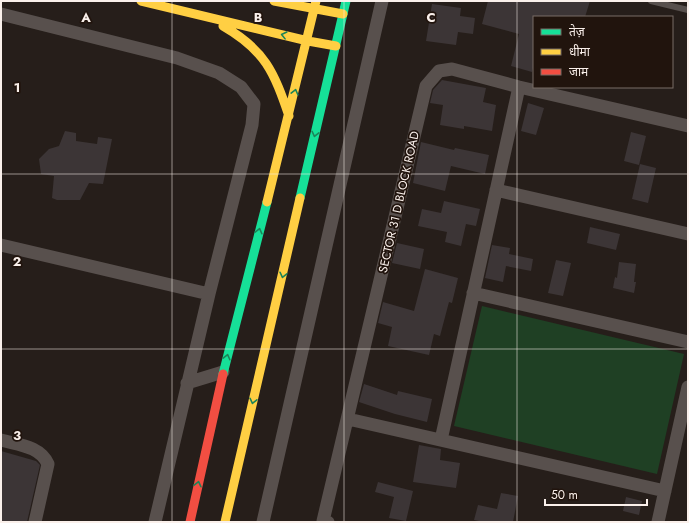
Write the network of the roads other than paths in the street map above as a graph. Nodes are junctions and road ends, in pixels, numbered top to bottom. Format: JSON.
{"nodes":[{"id":1,"x":141,"y":1,"type":"edge"},
{"id":2,"x":274,"y":1,"type":"edge"},
{"id":3,"x":346,"y":1,"type":"edge"},
{"id":4,"x":382,"y":1,"type":"edge"},
{"id":5,"x":651,"y":1,"type":"edge"},
{"id":6,"x":316,"y":4,"type":"edge"},
{"id":7,"x":688,"y":10,"type":"edge"},
{"id":8,"x":1,"y":14,"type":"edge"},
{"id":9,"x":343,"y":14,"type":"junction"},
{"id":10,"x":203,"y":15,"type":"junction"},
{"id":11,"x":308,"y":41,"type":"junction"},
{"id":12,"x":336,"y":46,"type":"junction"},
{"id":13,"x":519,"y":87,"type":"junction"},
{"id":14,"x":289,"y":117,"type":"junction"},
{"id":15,"x":688,"y":126,"type":"edge"},
{"id":16,"x":496,"y":190,"type":"junction"},
{"id":17,"x":688,"y":234,"type":"edge"},
{"id":18,"x":1,"y":245,"type":"edge"},
{"id":19,"x":473,"y":293,"type":"junction"},
{"id":20,"x":209,"y":294,"type":"junction"},
{"id":21,"x":688,"y":342,"type":"edge"},
{"id":22,"x":223,"y":372,"type":"junction"},
{"id":23,"x":187,"y":383,"type":"junction"},
{"id":24,"x":688,"y":387,"type":"edge"},
{"id":25,"x":348,"y":419,"type":"junction"},
{"id":26,"x":1,"y":440,"type":"edge"},
{"id":27,"x":440,"y":440,"type":"junction"},
{"id":28,"x":665,"y":491,"type":"junction"},
{"id":29,"x":35,"y":522,"type":"edge"},
{"id":30,"x":155,"y":522,"type":"edge"},
{"id":31,"x":190,"y":522,"type":"edge"},
{"id":32,"x":226,"y":522,"type":"edge"},
{"id":33,"x":263,"y":522,"type":"edge"},
{"id":34,"x":328,"y":522,"type":"edge"},
{"id":35,"x":658,"y":522,"type":"edge"}],
"edges":[{"from":1,"to":10,"type":"street"},
{"from":2,"to":6,"type":"street"},
{"from":3,"to":9,"type":"street"},
{"from":4,"to":33,"type":"street"},
{"from":5,"to":7,"type":"lane"},
{"from":6,"to":9,"type":"street"},
{"from":6,"to":11,"type":"street"},
{"from":8,"to":20,"type":"street"},
{"from":9,"to":12,"type":"street"},
{"from":11,"to":10,"type":"street","one_way":true},
{"from":10,"to":14,"type":"street"},
{"from":11,"to":12,"type":"street"},
{"from":14,"to":11,"type":"street","one_way":true},
{"from":12,"to":32,"type":"street","one_way":true},
{"from":13,"to":15,"type":"street","name":"SECTOR 31 D BLOCK ROAD"},
{"from":13,"to":16,"type":"street"},
{"from":13,"to":25,"type":"street","name":"SECTOR 31 D BLOCK ROAD"},
{"from":22,"to":14,"type":"street","one_way":true},
{"from":16,"to":17,"type":"street"},
{"from":16,"to":19,"type":"street"},
{"from":18,"to":20,"type":"street"},
{"from":19,"to":21,"type":"street"},
{"from":19,"to":27,"type":"street"},
{"from":20,"to":23,"type":"street"},
{"from":22,"to":23,"type":"street"},
{"from":31,"to":22,"type":"street","one_way":true},
{"from":23,"to":30,"type":"street"},
{"from":24,"to":28,"type":"street"},
{"from":25,"to":27,"type":"street"},
{"from":25,"to":34,"type":"street","name":"SECTOR 31 D BLOCK ROAD"},
{"from":26,"to":29,"type":"street"},
{"from":27,"to":28,"type":"street"},
{"from":28,"to":35,"type":"street"}]}
